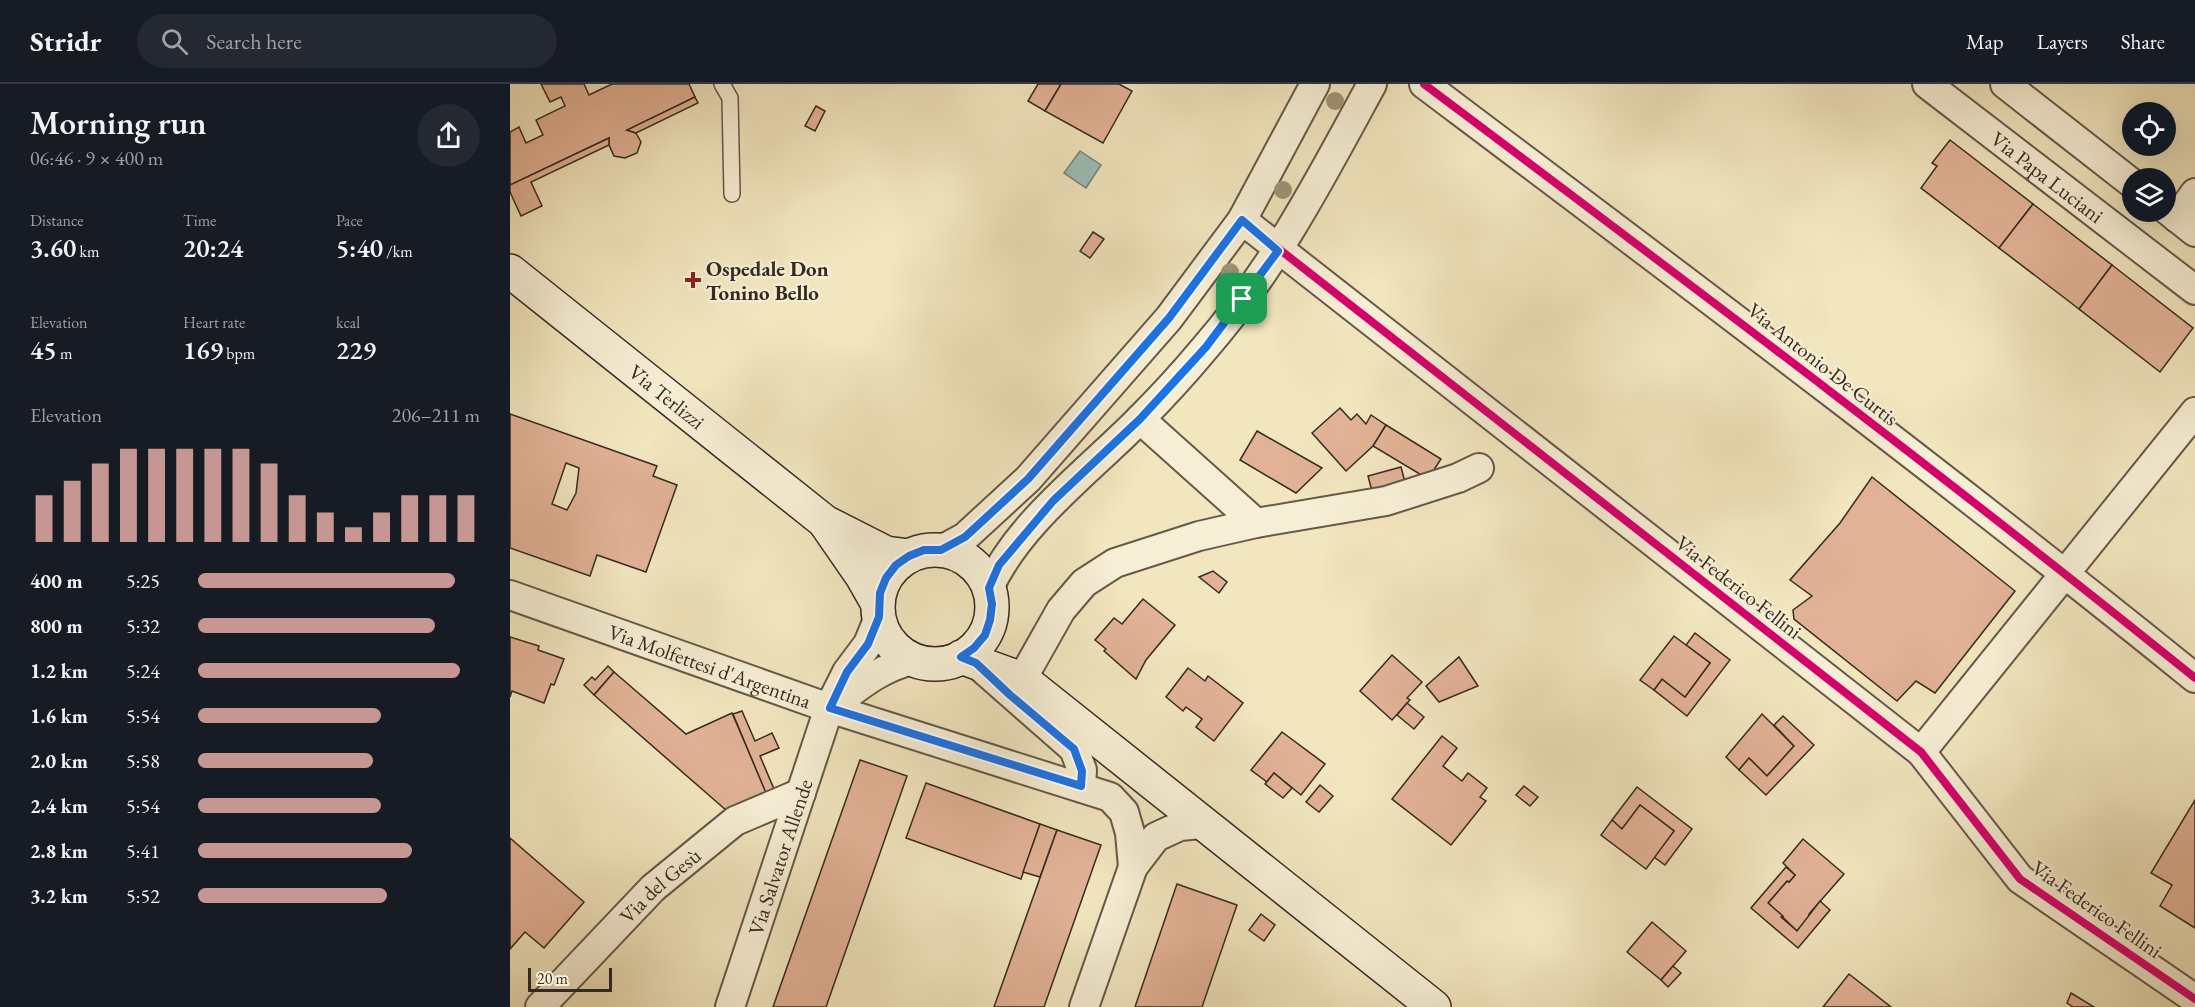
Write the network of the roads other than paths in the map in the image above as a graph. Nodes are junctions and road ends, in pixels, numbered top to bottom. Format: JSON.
{"nodes":[{"id":1,"x":722,"y":84,"type":"edge"},
{"id":2,"x":1315,"y":84,"type":"edge"},
{"id":3,"x":1372,"y":84,"type":"edge"},
{"id":4,"x":1424,"y":84,"type":"edge"},
{"id":5,"x":1927,"y":84,"type":"edge"},
{"id":6,"x":2005,"y":84,"type":"edge"},
{"id":7,"x":2122,"y":175,"type":"edge"},
{"id":8,"x":2195,"y":193,"type":"edge"},
{"id":9,"x":732,"y":194,"type":"dead end"},
{"id":10,"x":1242,"y":220,"type":"junction"},
{"id":11,"x":2179,"y":220,"type":"edge"},
{"id":12,"x":1278,"y":251,"type":"junction"},
{"id":13,"x":510,"y":271,"type":"edge"},
{"id":14,"x":2195,"y":290,"type":"edge"},
{"id":15,"x":2195,"y":412,"type":"edge"},
{"id":16,"x":1140,"y":419,"type":"junction"},
{"id":17,"x":1479,"y":468,"type":"dead end"},
{"id":18,"x":825,"y":522,"type":"junction"},
{"id":19,"x":1256,"y":522,"type":"junction"},
{"id":20,"x":941,"y":550,"type":"junction"},
{"id":21,"x":909,"y":556,"type":"junction"},
{"id":22,"x":2066,"y":573,"type":"junction"},
{"id":23,"x":989,"y":588,"type":"junction"},
{"id":24,"x":510,"y":596,"type":"edge"},
{"id":25,"x":878,"y":610,"type":"junction"},
{"id":26,"x":990,"y":620,"type":"junction"},
{"id":27,"x":914,"y":660,"type":"junction"},
{"id":28,"x":969,"y":660,"type":"junction"},
{"id":29,"x":2195,"y":678,"type":"edge"},
{"id":30,"x":1022,"y":679,"type":"junction"},
{"id":31,"x":830,"y":708,"type":"junction"},
{"id":32,"x":1921,"y":752,"type":"junction"},
{"id":33,"x":1081,"y":786,"type":"junction"},
{"id":34,"x":801,"y":793,"type":"junction"},
{"id":35,"x":1202,"y":824,"type":"junction"},
{"id":36,"x":1133,"y":867,"type":"junction"},
{"id":37,"x":2195,"y":999,"type":"edge"},
{"id":38,"x":540,"y":1007,"type":"edge"},
{"id":39,"x":730,"y":1007,"type":"edge"},
{"id":40,"x":1084,"y":1007,"type":"edge"},
{"id":41,"x":1434,"y":1007,"type":"edge"}],
"edges":[{"from":1,"to":9,"type":"lane"},
{"from":2,"to":10,"type":"street"},
{"from":3,"to":12,"type":"street"},
{"from":4,"to":22,"type":"street","name":"Via Antonio De Curtis"},
{"from":5,"to":14,"type":"street","name":"Via Papa Luciani"},
{"from":6,"to":7,"type":"street"},
{"from":8,"to":11,"type":"street"},
{"from":10,"to":12,"type":"street","name":"Via Federico Fellini"},
{"from":10,"to":20,"type":"street"},
{"from":12,"to":16,"type":"street"},
{"from":12,"to":32,"type":"street","name":"Via Federico Fellini"},
{"from":13,"to":18,"type":"main road","name":"Via Terlizzi"},
{"from":15,"to":22,"type":"street"},
{"from":16,"to":19,"type":"street"},
{"from":16,"to":23,"type":"street"},
{"from":17,"to":19,"type":"street"},
{"from":18,"to":21,"type":"main road","name":"Via Terlizzi"},
{"from":18,"to":25,"type":"main road","name":"Via Terlizzi"},
{"from":19,"to":30,"type":"street"},
{"from":20,"to":21,"type":"main road"},
{"from":20,"to":23,"type":"main road"},
{"from":21,"to":25,"type":"main road"},
{"from":22,"to":29,"type":"street","name":"Via Antonio De Curtis"},
{"from":22,"to":32,"type":"street"},
{"from":23,"to":26,"type":"main road"},
{"from":24,"to":31,"type":"street","name":"Via Molfettesi d'Argentina"},
{"from":25,"to":27,"type":"main road"},
{"from":25,"to":31,"type":"street","name":"Via Salvator Allende"},
{"from":26,"to":28,"type":"main road"},
{"from":26,"to":30,"type":"main road"},
{"from":27,"to":28,"type":"main road"},
{"from":27,"to":31,"type":"street"},
{"from":28,"to":30,"type":"main road"},
{"from":28,"to":33,"type":"street"},
{"from":30,"to":35,"type":"main road"},
{"from":31,"to":33,"type":"street","name":"Via Molfettesi d'Argentina"},
{"from":31,"to":34,"type":"street","name":"Via Salvator Allende"},
{"from":32,"to":37,"type":"street","name":"Via Federico Fellini"},
{"from":33,"to":36,"type":"street","name":"Via Molfettesi d'Argentina"},
{"from":34,"to":38,"type":"street","name":"Via del Gesù"},
{"from":34,"to":39,"type":"street","name":"Via Salvator Allende"},
{"from":35,"to":36,"type":"street"},
{"from":35,"to":41,"type":"main road"},
{"from":36,"to":40,"type":"street"}]}
